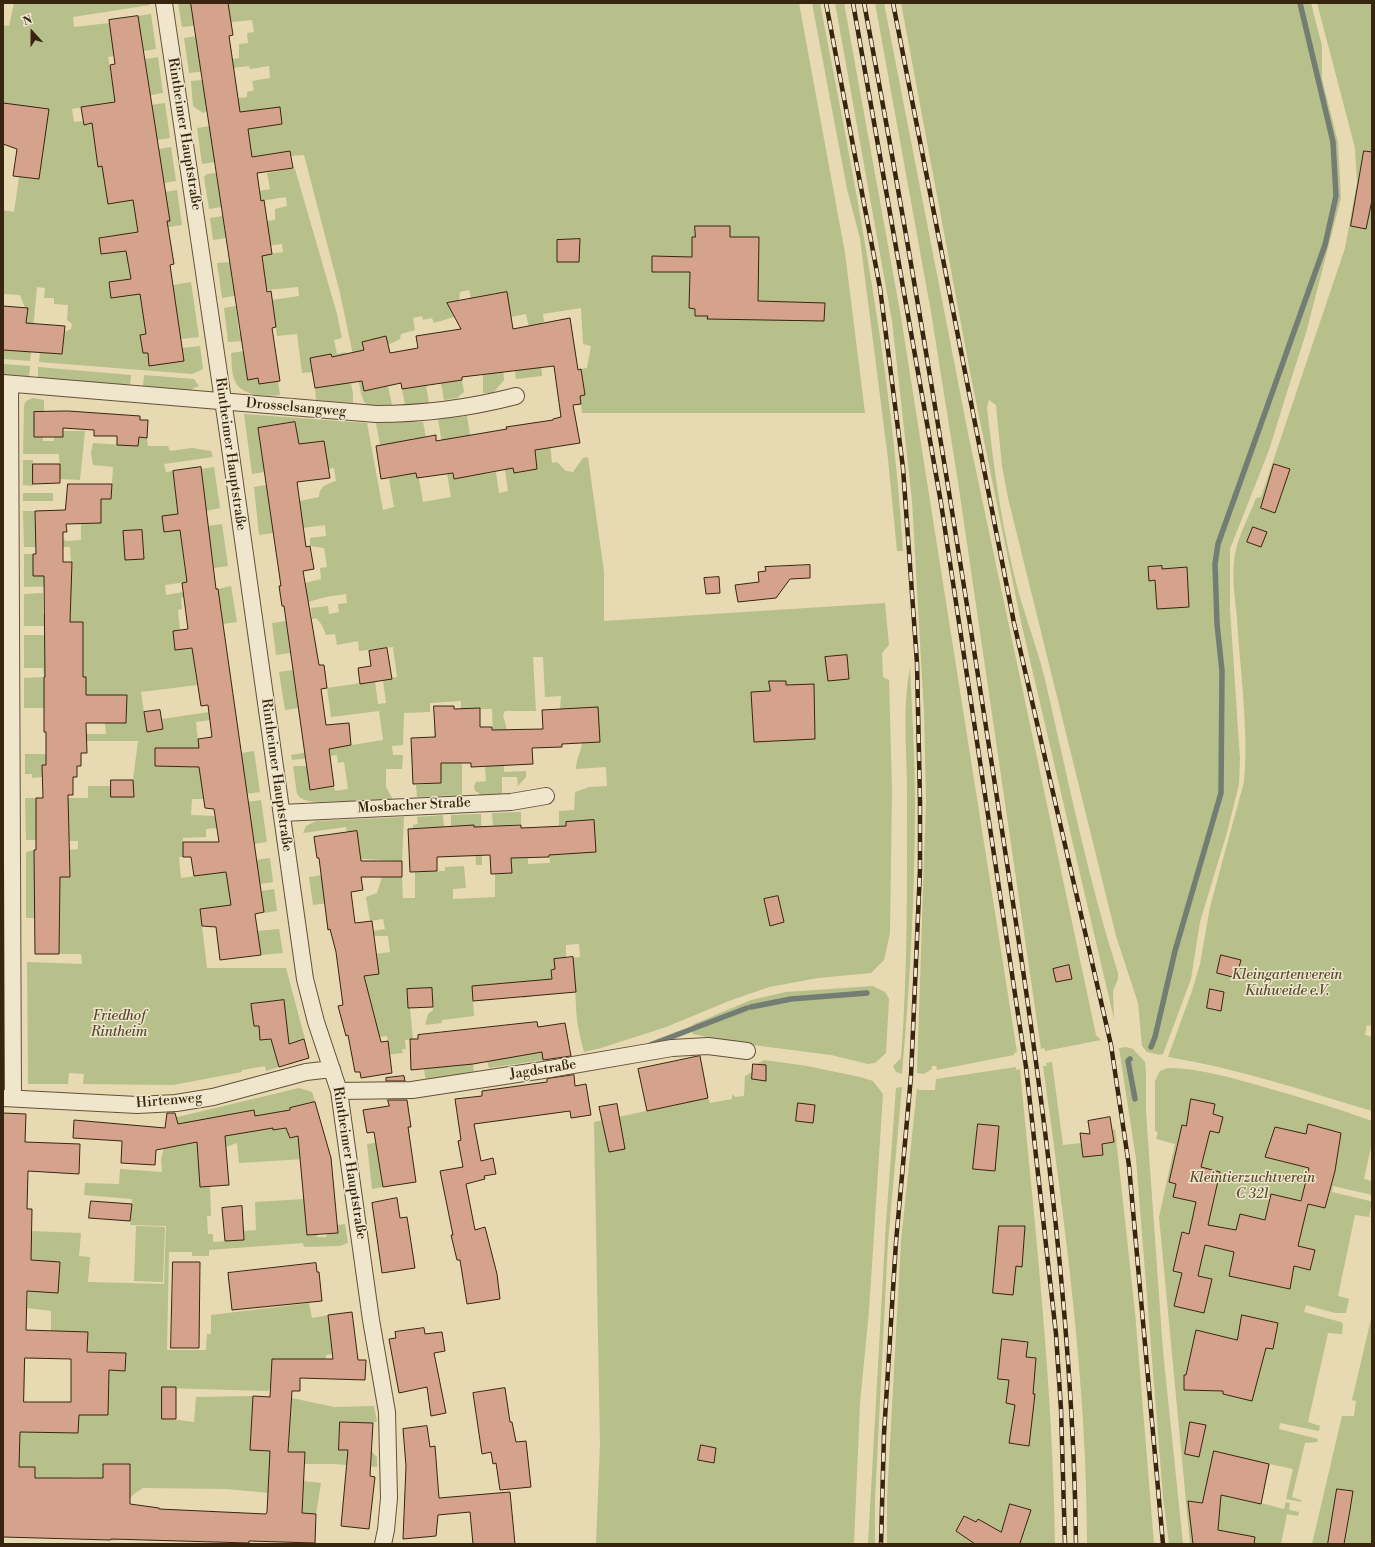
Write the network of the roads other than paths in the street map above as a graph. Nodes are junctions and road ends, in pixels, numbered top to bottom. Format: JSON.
{"nodes":[{"id":1,"x":164,"y":3,"type":"edge"},
{"id":2,"x":6,"y":383,"type":"edge"},
{"id":3,"x":516,"y":396,"type":"dead end"},
{"id":4,"x":223,"y":401,"type":"junction"},
{"id":5,"x":546,"y":796,"type":"dead end"},
{"id":6,"x":282,"y":813,"type":"junction"},
{"id":7,"x":746,"y":1052,"type":"dead end"},
{"id":8,"x":332,"y":1069,"type":"junction"},
{"id":9,"x":339,"y":1091,"type":"junction"},
{"id":10,"x":8,"y":1098,"type":"edge"},
{"id":11,"x":383,"y":1544,"type":"edge"}],
"edges":[{"from":1,"to":4,"type":"street","name":"Rintheimer Hauptstraße"},
{"from":2,"to":4,"type":"street","name":"Drosselsangweg"},
{"from":2,"to":10,"type":"street"},
{"from":3,"to":4,"type":"street","name":"Drosselsangweg"},
{"from":4,"to":6,"type":"street","name":"Rintheimer Hauptstraße"},
{"from":5,"to":6,"type":"street","name":"Mosbacher Straße"},
{"from":6,"to":8,"type":"street","name":"Rintheimer Hauptstraße"},
{"from":7,"to":9,"type":"street","name":"Jagdstraße"},
{"from":8,"to":9,"type":"street","name":"Rintheimer Hauptstraße"},
{"from":8,"to":10,"type":"street","name":"Hirtenweg"},
{"from":9,"to":11,"type":"street","name":"Rintheimer Hauptstraße"}]}
